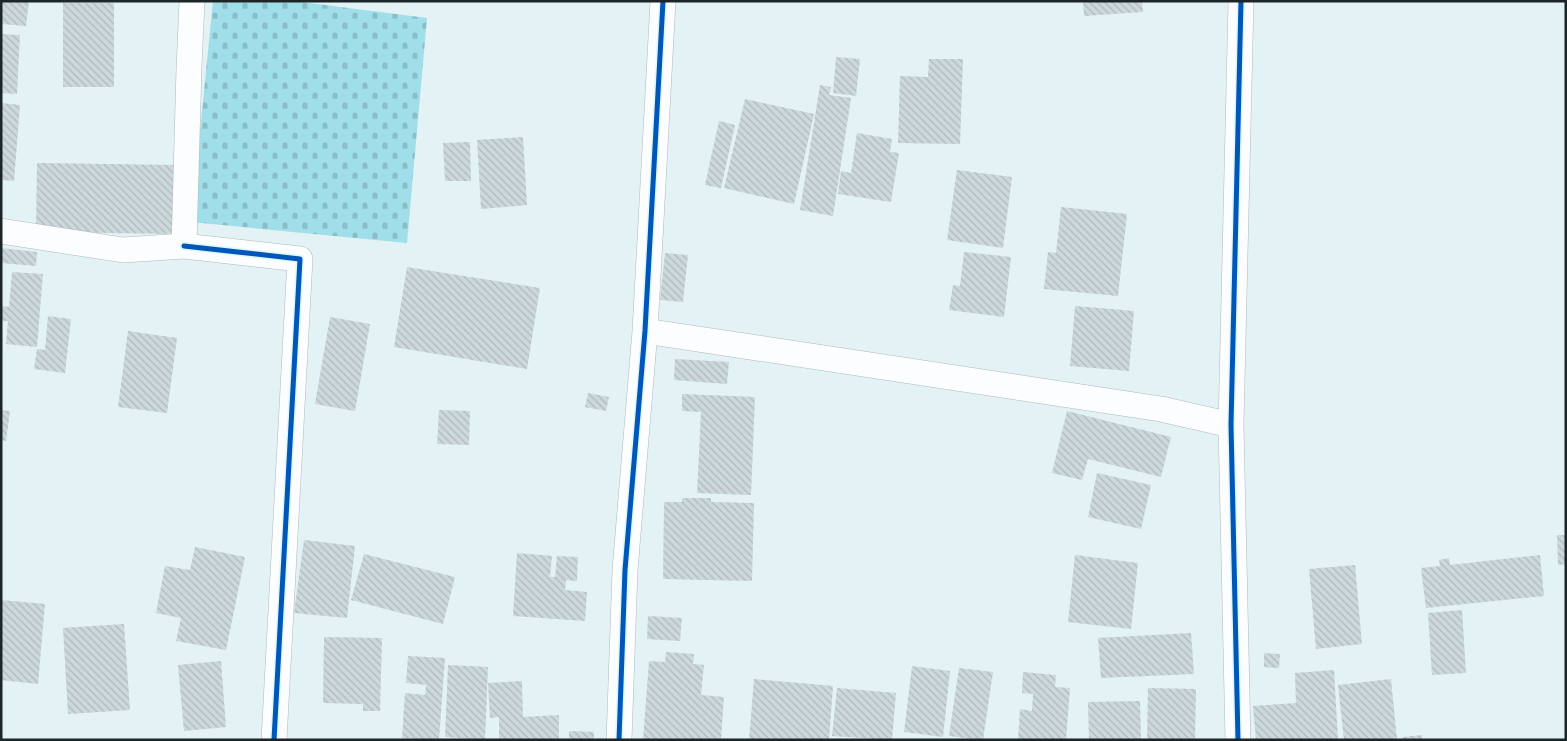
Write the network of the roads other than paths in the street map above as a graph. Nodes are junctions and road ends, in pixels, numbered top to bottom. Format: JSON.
{"nodes":[{"id":1,"x":192,"y":1,"type":"edge"},
{"id":2,"x":663,"y":1,"type":"edge"},
{"id":3,"x":1241,"y":1,"type":"edge"},
{"id":4,"x":1,"y":231,"type":"edge"},
{"id":5,"x":184,"y":246,"type":"junction"},
{"id":6,"x":645,"y":330,"type":"junction"},
{"id":7,"x":1231,"y":425,"type":"junction"},
{"id":8,"x":274,"y":740,"type":"edge"},
{"id":9,"x":620,"y":740,"type":"edge"},
{"id":10,"x":1238,"y":740,"type":"edge"}],
"edges":[{"from":1,"to":5,"type":"street"},
{"from":2,"to":6,"type":"street"},
{"from":3,"to":7,"type":"street"},
{"from":4,"to":5,"type":"street"},
{"from":5,"to":8,"type":"street"},
{"from":6,"to":7,"type":"street"},
{"from":6,"to":9,"type":"street"},
{"from":7,"to":10,"type":"street"}]}
